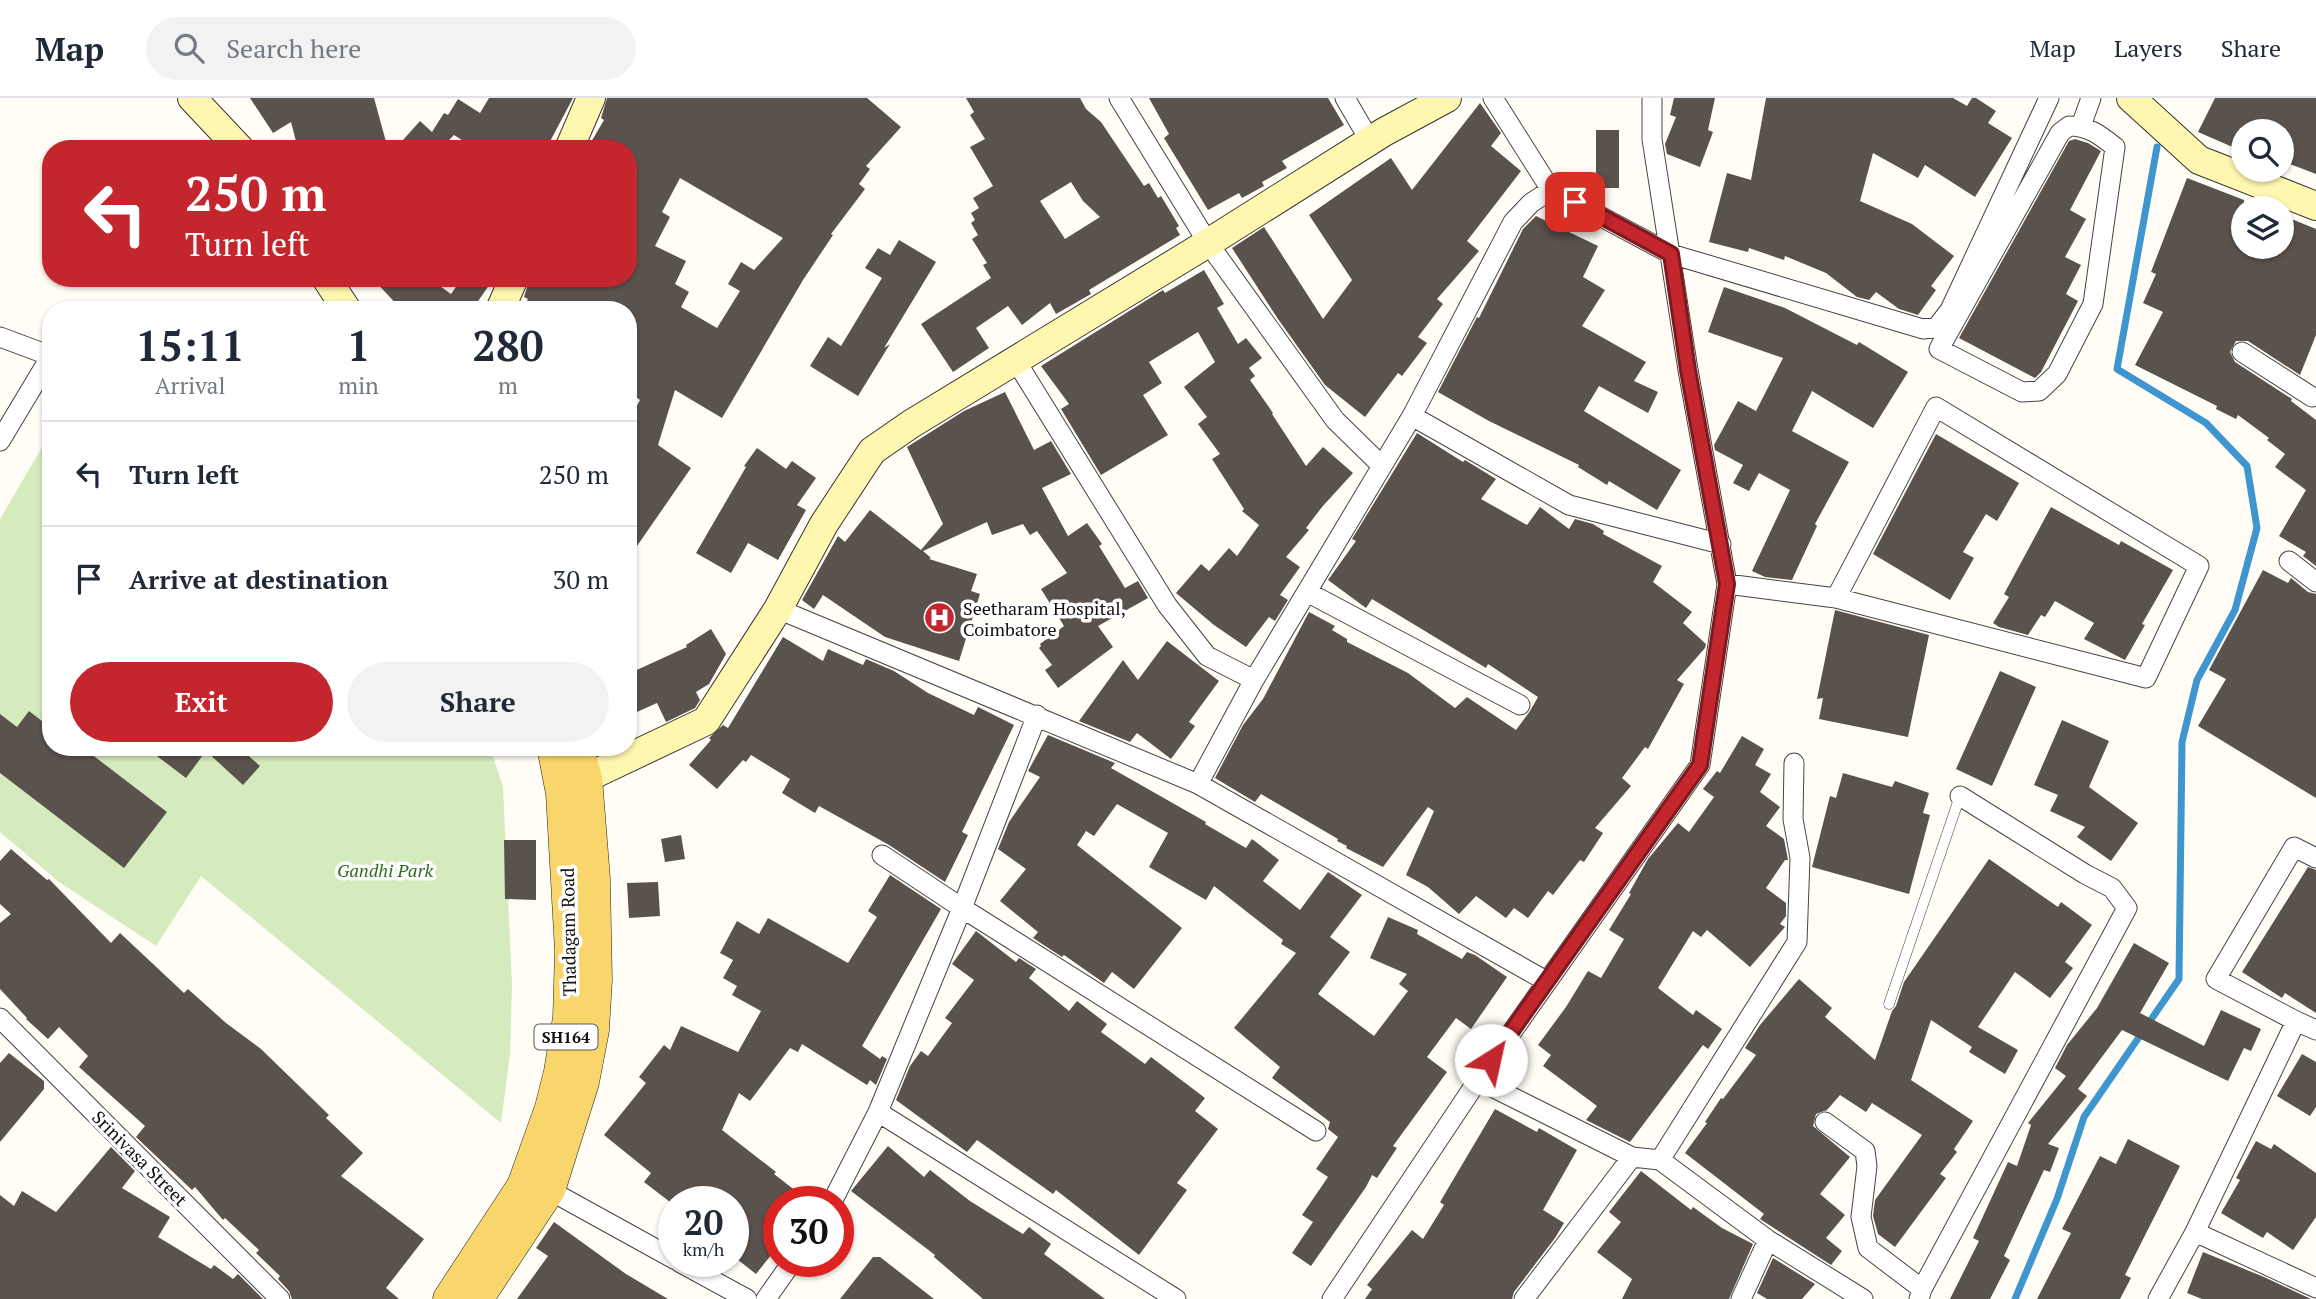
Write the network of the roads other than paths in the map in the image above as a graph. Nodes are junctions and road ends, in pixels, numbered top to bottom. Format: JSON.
{"nodes":[{"id":1,"x":192,"y":98,"type":"edge"},
{"id":2,"x":591,"y":98,"type":"edge"},
{"id":3,"x":1119,"y":98,"type":"edge"},
{"id":4,"x":1345,"y":98,"type":"edge"},
{"id":5,"x":1447,"y":98,"type":"edge"},
{"id":6,"x":1493,"y":98,"type":"edge"},
{"id":7,"x":1652,"y":98,"type":"edge"},
{"id":8,"x":2049,"y":98,"type":"edge"},
{"id":9,"x":2091,"y":98,"type":"edge"},
{"id":10,"x":2131,"y":98,"type":"edge"},
{"id":11,"x":2081,"y":126,"type":"junction"},
{"id":12,"x":232,"y":140,"type":"edge"},
{"id":13,"x":573,"y":140,"type":"edge"},
{"id":14,"x":1370,"y":141,"type":"junction"},
{"id":15,"x":1550,"y":190,"type":"junction"},
{"id":16,"x":2316,"y":206,"type":"edge"},
{"id":17,"x":1208,"y":243,"type":"junction"},
{"id":18,"x":1671,"y":254,"type":"junction"},
{"id":19,"x":0,"y":337,"type":"edge"},
{"id":20,"x":2242,"y":352,"type":"dead end"},
{"id":21,"x":42,"y":353,"type":"edge"},
{"id":22,"x":1016,"y":361,"type":"junction"},
{"id":23,"x":42,"y":371,"type":"edge"},
{"id":24,"x":2315,"y":395,"type":"edge"},
{"id":25,"x":1412,"y":416,"type":"junction"},
{"id":26,"x":0,"y":441,"type":"edge"},
{"id":27,"x":1382,"y":466,"type":"junction"},
{"id":28,"x":1721,"y":544,"type":"junction"},
{"id":29,"x":2288,"y":561,"type":"dead end"},
{"id":30,"x":2316,"y":582,"type":"edge"},
{"id":31,"x":1727,"y":584,"type":"junction"},
{"id":32,"x":1307,"y":592,"type":"junction"},
{"id":33,"x":1836,"y":598,"type":"junction"},
{"id":34,"x":778,"y":609,"type":"junction"},
{"id":35,"x":1254,"y":680,"type":"junction"},
{"id":36,"x":1520,"y":705,"type":"dead end"},
{"id":37,"x":1037,"y":715,"type":"junction"},
{"id":38,"x":637,"y":754,"type":"edge"},
{"id":39,"x":555,"y":756,"type":"edge"},
{"id":40,"x":580,"y":756,"type":"edge"},
{"id":41,"x":632,"y":756,"type":"edge"},
{"id":42,"x":1794,"y":763,"type":"dead end"},
{"id":43,"x":586,"y":778,"type":"junction"},
{"id":44,"x":1198,"y":784,"type":"junction"},
{"id":45,"x":1960,"y":796,"type":"joint"},
{"id":46,"x":882,"y":855,"type":"dead end"},
{"id":47,"x":2316,"y":858,"type":"edge"},
{"id":48,"x":962,"y":908,"type":"junction"},
{"id":49,"x":1546,"y":981,"type":"junction"},
{"id":50,"x":1889,"y":1004,"type":"dead end"},
{"id":51,"x":0,"y":1018,"type":"edge"},
{"id":52,"x":2296,"y":1021,"type":"junction"},
{"id":53,"x":2316,"y":1030,"type":"edge"},
{"id":54,"x":1478,"y":1080,"type":"junction"},
{"id":55,"x":878,"y":1112,"type":"junction"},
{"id":56,"x":1825,"y":1122,"type":"dead end"},
{"id":57,"x":1316,"y":1131,"type":"dead end"},
{"id":58,"x":1632,"y":1157,"type":"junction"},
{"id":59,"x":1660,"y":1160,"type":"junction"},
{"id":60,"x":840,"y":1186,"type":"edge"},
{"id":61,"x":549,"y":1190,"type":"junction"},
{"id":62,"x":2195,"y":1232,"type":"junction"},
{"id":63,"x":1768,"y":1240,"type":"junction"},
{"id":64,"x":658,"y":1250,"type":"edge"},
{"id":65,"x":707,"y":1277,"type":"edge"},
{"id":66,"x":781,"y":1277,"type":"edge"},
{"id":67,"x":2316,"y":1289,"type":"edge"},
{"id":68,"x":1920,"y":1294,"type":"edge"},
{"id":69,"x":280,"y":1299,"type":"edge"},
{"id":70,"x":449,"y":1299,"type":"edge"},
{"id":71,"x":477,"y":1299,"type":"edge"},
{"id":72,"x":747,"y":1299,"type":"edge"},
{"id":73,"x":766,"y":1299,"type":"edge"},
{"id":74,"x":1176,"y":1299,"type":"edge"},
{"id":75,"x":1332,"y":1299,"type":"edge"},
{"id":76,"x":1524,"y":1299,"type":"edge"},
{"id":77,"x":1741,"y":1299,"type":"edge"},
{"id":78,"x":1863,"y":1299,"type":"edge"},
{"id":79,"x":2158,"y":1299,"type":"edge"}],
"edges":[{"from":1,"to":12,"type":"street"},
{"from":2,"to":13,"type":"street"},
{"from":3,"to":17,"type":"street"},
{"from":4,"to":14,"type":"street"},
{"from":5,"to":14,"type":"street"},
{"from":6,"to":15,"type":"street"},
{"from":7,"to":18,"type":"street"},
{"from":8,"to":18,"type":"street"},
{"from":9,"to":11,"type":"street"},
{"from":10,"to":16,"type":"street"},
{"from":11,"to":11,"type":"street"},
{"from":14,"to":17,"type":"street"},
{"from":15,"to":18,"type":"street"},
{"from":15,"to":25,"type":"street"},
{"from":17,"to":22,"type":"street"},
{"from":17,"to":27,"type":"street"},
{"from":18,"to":28,"type":"street"},
{"from":19,"to":21,"type":"street"},
{"from":20,"to":24,"type":"street"},
{"from":22,"to":34,"type":"street"},
{"from":22,"to":35,"type":"street"},
{"from":23,"to":26,"type":"street"},
{"from":25,"to":27,"type":"street"},
{"from":25,"to":28,"type":"street"},
{"from":27,"to":32,"type":"street"},
{"from":28,"to":31,"type":"street"},
{"from":29,"to":30,"type":"street"},
{"from":31,"to":33,"type":"street"},
{"from":31,"to":49,"type":"street"},
{"from":32,"to":35,"type":"street"},
{"from":32,"to":36,"type":"street"},
{"from":33,"to":33,"type":"street"},
{"from":34,"to":37,"type":"street"},
{"from":34,"to":38,"type":"street"},
{"from":35,"to":44,"type":"street"},
{"from":37,"to":44,"type":"street"},
{"from":37,"to":48,"type":"street"},
{"from":39,"to":70,"type":"main road","name":"Thadagam Road","number":"SH164"},
{"from":40,"to":43,"type":"main road","name":"Thadagam Road","number":"SH164"},
{"from":41,"to":43,"type":"street"},
{"from":42,"to":59,"type":"street"},
{"from":43,"to":61,"type":"main road","name":"Thadagam Road","number":"SH164"},
{"from":44,"to":49,"type":"street"},
{"from":45,"to":50,"type":"lane"},
{"from":45,"to":68,"type":"street"},
{"from":46,"to":48,"type":"street"},
{"from":47,"to":52,"type":"street"},
{"from":48,"to":55,"type":"street"},
{"from":48,"to":57,"type":"street"},
{"from":49,"to":54,"type":"street"},
{"from":51,"to":69,"type":"street","name":"Srinivasa Street"},
{"from":52,"to":53,"type":"street"},
{"from":52,"to":62,"type":"street"},
{"from":54,"to":58,"type":"street"},
{"from":54,"to":75,"type":"street"},
{"from":55,"to":60,"type":"street"},
{"from":55,"to":74,"type":"street"},
{"from":56,"to":68,"type":"street"},
{"from":58,"to":59,"type":"street"},
{"from":58,"to":76,"type":"street"},
{"from":59,"to":63,"type":"street"},
{"from":61,"to":64,"type":"street"},
{"from":61,"to":71,"type":"main road","name":"Thadagam Road","number":"SH164"},
{"from":62,"to":67,"type":"street"},
{"from":62,"to":79,"type":"street"},
{"from":63,"to":77,"type":"street"},
{"from":63,"to":78,"type":"street"},
{"from":65,"to":72,"type":"street"},
{"from":66,"to":73,"type":"street"}]}
